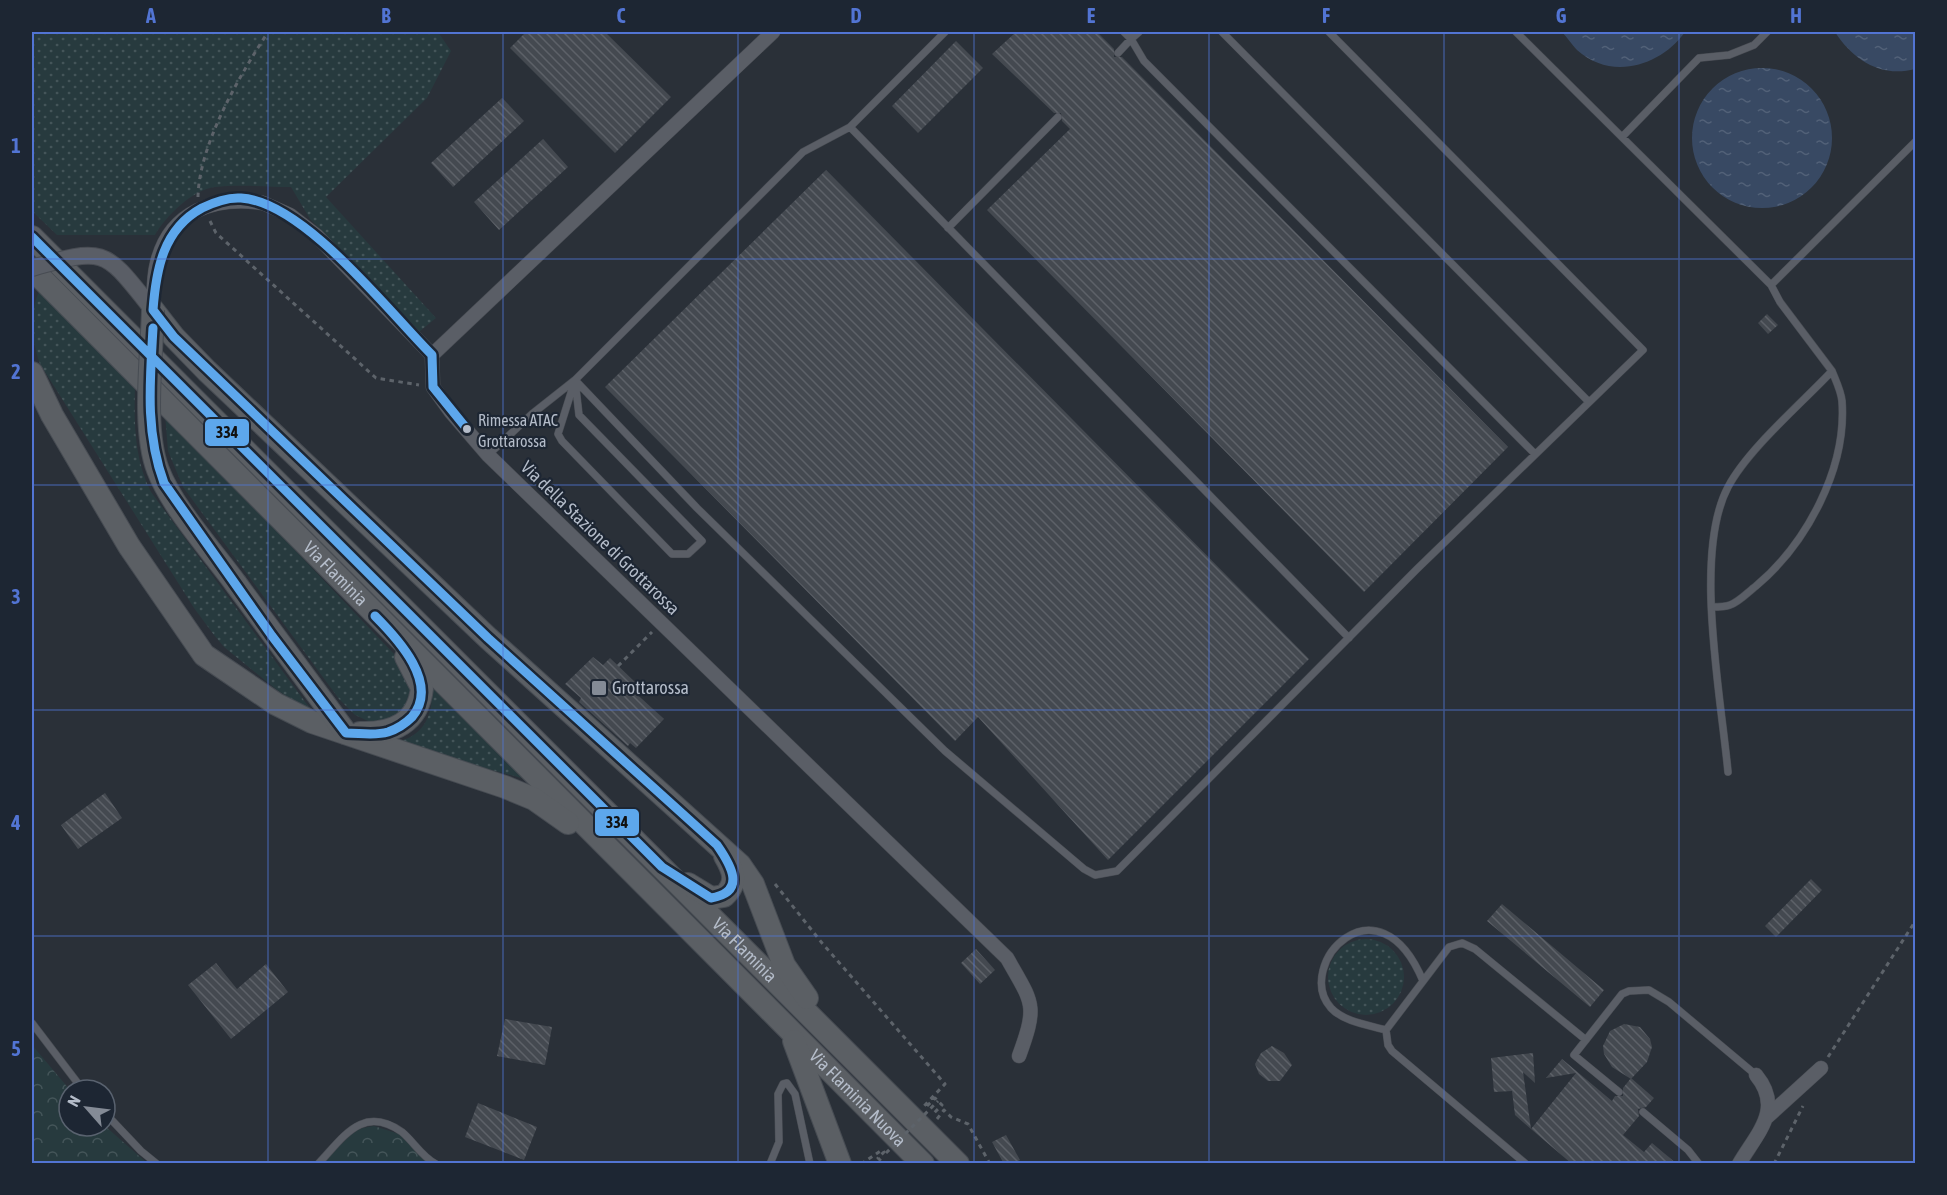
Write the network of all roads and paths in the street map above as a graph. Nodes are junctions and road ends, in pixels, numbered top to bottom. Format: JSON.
{"nodes":[{"id":1,"x":268,"y":32,"type":"edge"},
{"id":2,"x":773,"y":32,"type":"edge"},
{"id":3,"x":945,"y":32,"type":"edge"},
{"id":4,"x":1124,"y":32,"type":"edge"},
{"id":5,"x":1139,"y":32,"type":"edge"},
{"id":6,"x":1222,"y":32,"type":"edge"},
{"id":7,"x":1329,"y":32,"type":"edge"},
{"id":8,"x":1516,"y":32,"type":"edge"},
{"id":9,"x":1767,"y":32,"type":"edge"},
{"id":10,"x":1131,"y":39,"type":"junction"},
{"id":11,"x":1118,"y":53,"type":"dead end"},
{"id":12,"x":1058,"y":117,"type":"dead end"},
{"id":13,"x":850,"y":127,"type":"junction"},
{"id":14,"x":1622,"y":137,"type":"junction"},
{"id":15,"x":1916,"y":141,"type":"edge"},
{"id":16,"x":202,"y":207,"type":"dead end"},
{"id":17,"x":207,"y":215,"type":"dead end"},
{"id":18,"x":948,"y":228,"type":"junction"},
{"id":19,"x":32,"y":237,"type":"edge"},
{"id":20,"x":32,"y":268,"type":"edge"},
{"id":21,"x":1771,"y":285,"type":"junction"},
{"id":22,"x":153,"y":310,"type":"junction"},
{"id":23,"x":432,"y":355,"type":"junction"},
{"id":24,"x":1832,"y":371,"type":"junction"},
{"id":25,"x":32,"y":373,"type":"edge"},
{"id":26,"x":575,"y":380,"type":"junction"},
{"id":27,"x":433,"y":387,"type":"junction"},
{"id":28,"x":1589,"y":402,"type":"junction"},
{"id":29,"x":488,"y":454,"type":"junction"},
{"id":30,"x":1535,"y":454,"type":"junction"},
{"id":31,"x":1712,"y":607,"type":"junction"},
{"id":32,"x":387,"y":628,"type":"junction"},
{"id":33,"x":646,"y":638,"type":"dead end"},
{"id":34,"x":1349,"y":638,"type":"junction"},
{"id":35,"x":618,"y":666,"type":"dead end"},
{"id":36,"x":346,"y":733,"type":"junction"},
{"id":37,"x":1728,"y":772,"type":"dead end"},
{"id":38,"x":717,"y":844,"type":"junction"},
{"id":39,"x":662,"y":867,"type":"junction"},
{"id":40,"x":636,"y":874,"type":"junction"},
{"id":41,"x":772,"y":880,"type":"dead end"},
{"id":42,"x":1916,"y":920,"type":"edge"},
{"id":43,"x":1423,"y":981,"type":"junction"},
{"id":44,"x":32,"y":1023,"type":"edge"},
{"id":45,"x":1386,"y":1030,"type":"junction"},
{"id":46,"x":792,"y":1034,"type":"junction"},
{"id":47,"x":1586,"y":1040,"type":"junction"},
{"id":48,"x":846,"y":1053,"type":"junction"},
{"id":49,"x":1019,"y":1056,"type":"dead end"},
{"id":50,"x":1821,"y":1068,"type":"joint"},
{"id":51,"x":1756,"y":1075,"type":"joint"},
{"id":52,"x":74,"y":1078,"type":"edge"},
{"id":53,"x":1619,"y":1092,"type":"dead end"},
{"id":54,"x":1806,"y":1100,"type":"dead end"},
{"id":55,"x":929,"y":1101,"type":"dead end"},
{"id":56,"x":938,"y":1101,"type":"junction"},
{"id":57,"x":924,"y":1108,"type":"dead end"},
{"id":58,"x":1643,"y":1112,"type":"dead end"},
{"id":59,"x":932,"y":1115,"type":"dead end"},
{"id":60,"x":1766,"y":1118,"type":"junction"},
{"id":61,"x":936,"y":1120,"type":"dead end"},
{"id":62,"x":117,"y":1125,"type":"edge"},
{"id":63,"x":884,"y":1152,"type":"junction"},
{"id":64,"x":893,"y":1154,"type":"dead end"},
{"id":65,"x":157,"y":1164,"type":"edge"},
{"id":66,"x":318,"y":1164,"type":"edge"},
{"id":67,"x":436,"y":1164,"type":"edge"},
{"id":68,"x":770,"y":1164,"type":"edge"},
{"id":69,"x":810,"y":1164,"type":"edge"},
{"id":70,"x":840,"y":1164,"type":"edge"},
{"id":71,"x":861,"y":1164,"type":"edge"},
{"id":72,"x":884,"y":1164,"type":"edge"},
{"id":73,"x":923,"y":1164,"type":"edge"},
{"id":74,"x":958,"y":1164,"type":"edge"},
{"id":75,"x":990,"y":1164,"type":"edge"},
{"id":76,"x":1526,"y":1164,"type":"edge"},
{"id":77,"x":1699,"y":1164,"type":"edge"},
{"id":78,"x":1739,"y":1164,"type":"edge"},
{"id":79,"x":1774,"y":1164,"type":"edge"}],
"edges":[{"from":1,"to":16,"type":"path"},
{"from":2,"to":23,"type":"street"},
{"from":3,"to":13,"type":"lane"},
{"from":4,"to":10,"type":"lane"},
{"from":5,"to":10,"type":"lane"},
{"from":6,"to":28,"type":"lane"},
{"from":7,"to":28,"type":"lane"},
{"from":8,"to":14,"type":"lane"},
{"from":9,"to":14,"type":"lane"},
{"from":10,"to":11,"type":"lane"},
{"from":10,"to":30,"type":"lane"},
{"from":12,"to":18,"type":"lane"},
{"from":13,"to":18,"type":"lane"},
{"from":13,"to":26,"type":"lane"},
{"from":14,"to":21,"type":"lane"},
{"from":15,"to":21,"type":"lane"},
{"from":17,"to":27,"type":"path"},
{"from":18,"to":34,"type":"lane"},
{"from":19,"to":39,"type":"highway","name":"Via Flaminia"},
{"from":20,"to":22,"type":"street","bridge":true},
{"from":20,"to":32,"type":"highway","name":"Via Flaminia"},
{"from":21,"to":24,"type":"lane"},
{"from":22,"to":23,"type":"street","bridge":true},
{"from":22,"to":36,"type":"highway","bridge":true},
{"from":22,"to":38,"type":"highway"},
{"from":23,"to":27,"type":"street"},
{"from":24,"to":31,"type":"lane"},
{"from":24,"to":31,"type":"lane"},
{"from":25,"to":36,"type":"highway"},
{"from":26,"to":26,"type":"lane"},
{"from":26,"to":29,"type":"lane"},
{"from":26,"to":34,"type":"lane"},
{"from":27,"to":29,"type":"street","name":"Via della Stazione di Grottarossa"},
{"from":28,"to":30,"type":"lane"},
{"from":29,"to":49,"type":"street","name":"Via della Stazione di Grottarossa"},
{"from":30,"to":34,"type":"lane"},
{"from":31,"to":37,"type":"lane"},
{"from":32,"to":36,"type":"highway"},
{"from":32,"to":40,"type":"highway","name":"Via Flaminia"},
{"from":33,"to":35,"type":"path"},
{"from":36,"to":40,"type":"highway"},
{"from":38,"to":39,"type":"highway"},
{"from":38,"to":48,"type":"highway"},
{"from":39,"to":48,"type":"highway","name":"Via Flaminia"},
{"from":40,"to":46,"type":"highway","name":"Via Flaminia"},
{"from":41,"to":55,"type":"path"},
{"from":42,"to":50,"type":"path"},
{"from":43,"to":45,"type":"lane"},
{"from":43,"to":45,"type":"lane"},
{"from":43,"to":47,"type":"lane"},
{"from":44,"to":52,"type":"lane"},
{"from":45,"to":76,"type":"lane"},
{"from":46,"to":70,"type":"highway"},
{"from":46,"to":73,"type":"highway","name":"Via Flaminia Nuova"},
{"from":47,"to":51,"type":"lane"},
{"from":47,"to":53,"type":"lane"},
{"from":48,"to":74,"type":"highway","name":"Via Flaminia Nuova"},
{"from":50,"to":60,"type":"street"},
{"from":51,"to":60,"type":"street"},
{"from":54,"to":79,"type":"path"},
{"from":56,"to":57,"type":"path"},
{"from":56,"to":59,"type":"path"},
{"from":56,"to":63,"type":"path","bridge":true},
{"from":58,"to":77,"type":"lane"},
{"from":60,"to":78,"type":"street"},
{"from":61,"to":75,"type":"path"},
{"from":62,"to":65,"type":"lane"},
{"from":63,"to":71,"type":"path"},
{"from":63,"to":72,"type":"path"},
{"from":64,"to":72,"type":"path"},
{"from":66,"to":67,"type":"lane"},
{"from":68,"to":69,"type":"lane"}]}
